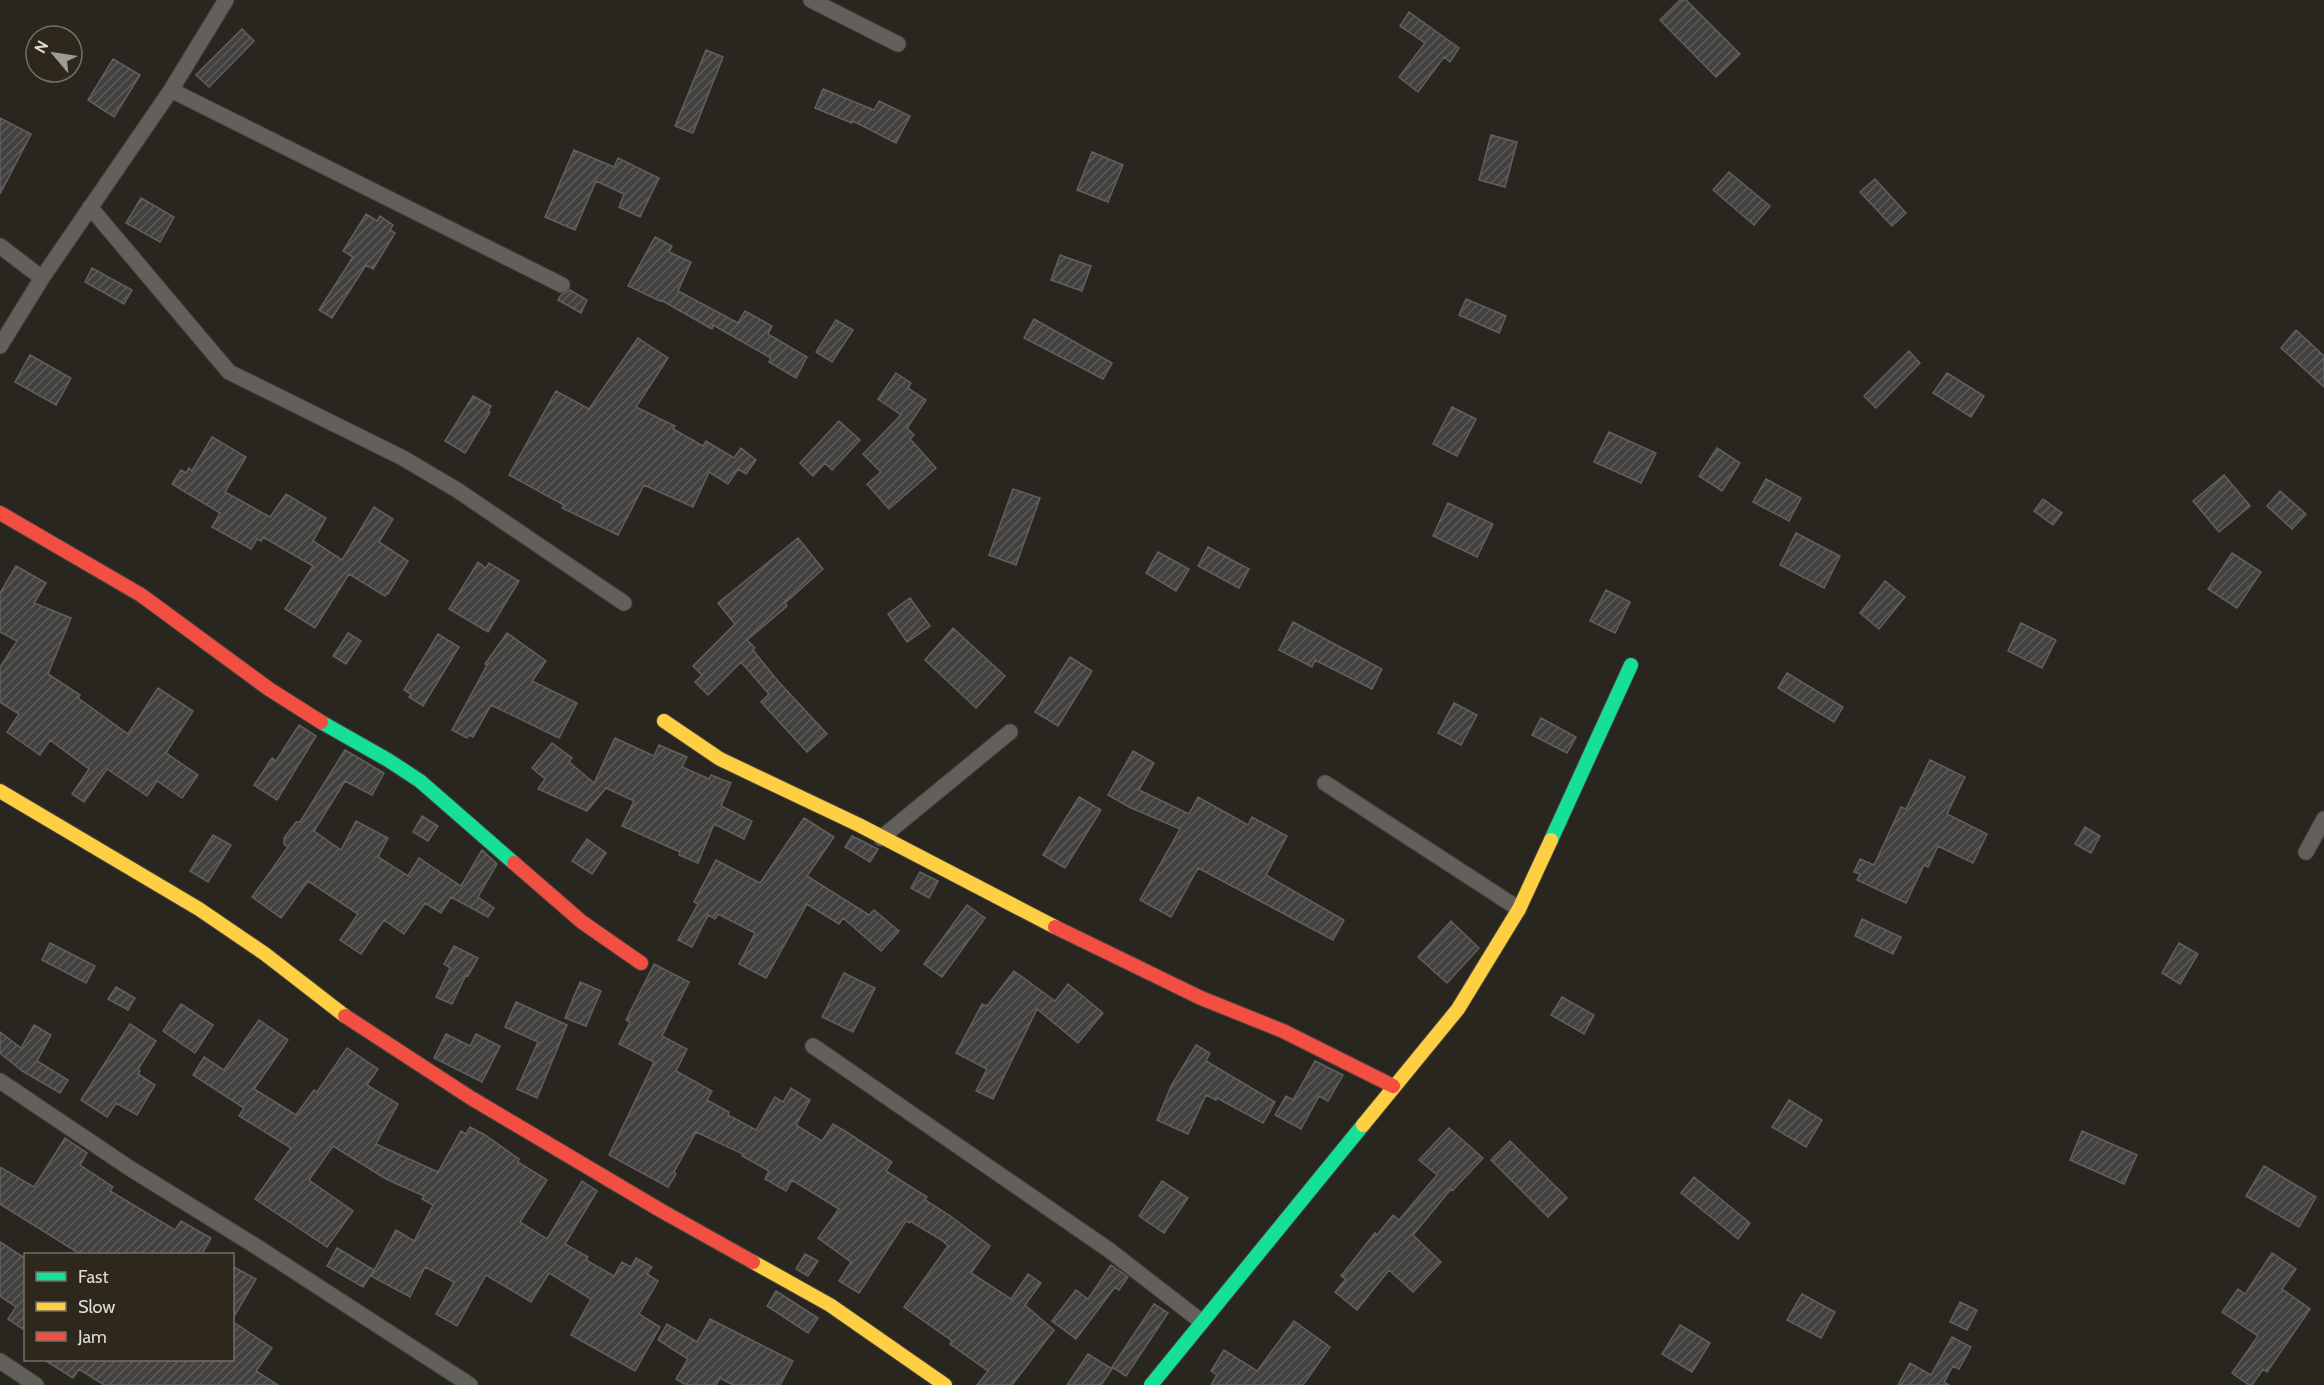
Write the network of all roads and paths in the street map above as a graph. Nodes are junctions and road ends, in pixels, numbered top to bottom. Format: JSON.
{"nodes":[{"id":1,"x":226,"y":0,"type":"edge"},
{"id":2,"x":811,"y":0,"type":"edge"},
{"id":3,"x":898,"y":44,"type":"dead end"},
{"id":4,"x":171,"y":90,"type":"junction"},
{"id":5,"x":90,"y":207,"type":"junction"},
{"id":6,"x":0,"y":246,"type":"edge"},
{"id":7,"x":42,"y":278,"type":"junction"},
{"id":8,"x":562,"y":285,"type":"dead end"},
{"id":9,"x":0,"y":346,"type":"edge"},
{"id":10,"x":0,"y":513,"type":"edge"},
{"id":11,"x":624,"y":603,"type":"dead end"},
{"id":12,"x":1631,"y":665,"type":"dead end"},
{"id":13,"x":664,"y":721,"type":"dead end"},
{"id":14,"x":1010,"y":732,"type":"dead end"},
{"id":15,"x":1326,"y":783,"type":"dead end"},
{"id":16,"x":0,"y":791,"type":"edge"},
{"id":17,"x":2324,"y":819,"type":"edge"},
{"id":18,"x":881,"y":838,"type":"junction"},
{"id":19,"x":2306,"y":852,"type":"dead end"},
{"id":20,"x":1519,"y":909,"type":"junction"},
{"id":21,"x":641,"y":963,"type":"dead end"},
{"id":22,"x":813,"y":1046,"type":"dead end"},
{"id":23,"x":0,"y":1081,"type":"edge"},
{"id":24,"x":1393,"y":1086,"type":"junction"},
{"id":25,"x":1203,"y":1322,"type":"junction"},
{"id":26,"x":0,"y":1361,"type":"edge"},
{"id":27,"x":36,"y":1385,"type":"edge"},
{"id":28,"x":470,"y":1385,"type":"edge"},
{"id":29,"x":945,"y":1385,"type":"edge"},
{"id":30,"x":1151,"y":1385,"type":"edge"}],
"edges":[{"from":1,"to":4,"type":"street"},
{"from":2,"to":3,"type":"street"},
{"from":4,"to":5,"type":"street"},
{"from":4,"to":8,"type":"street"},
{"from":5,"to":7,"type":"street"},
{"from":5,"to":11,"type":"street"},
{"from":6,"to":7,"type":"street"},
{"from":7,"to":9,"type":"street"},
{"from":10,"to":21,"type":"street"},
{"from":12,"to":20,"type":"street"},
{"from":13,"to":18,"type":"street"},
{"from":14,"to":18,"type":"street"},
{"from":15,"to":20,"type":"street"},
{"from":16,"to":29,"type":"street"},
{"from":17,"to":19,"type":"street"},
{"from":18,"to":24,"type":"street"},
{"from":20,"to":24,"type":"street"},
{"from":22,"to":25,"type":"street"},
{"from":23,"to":28,"type":"street"},
{"from":24,"to":25,"type":"street"},
{"from":25,"to":30,"type":"street"},
{"from":26,"to":27,"type":"street"}]}
